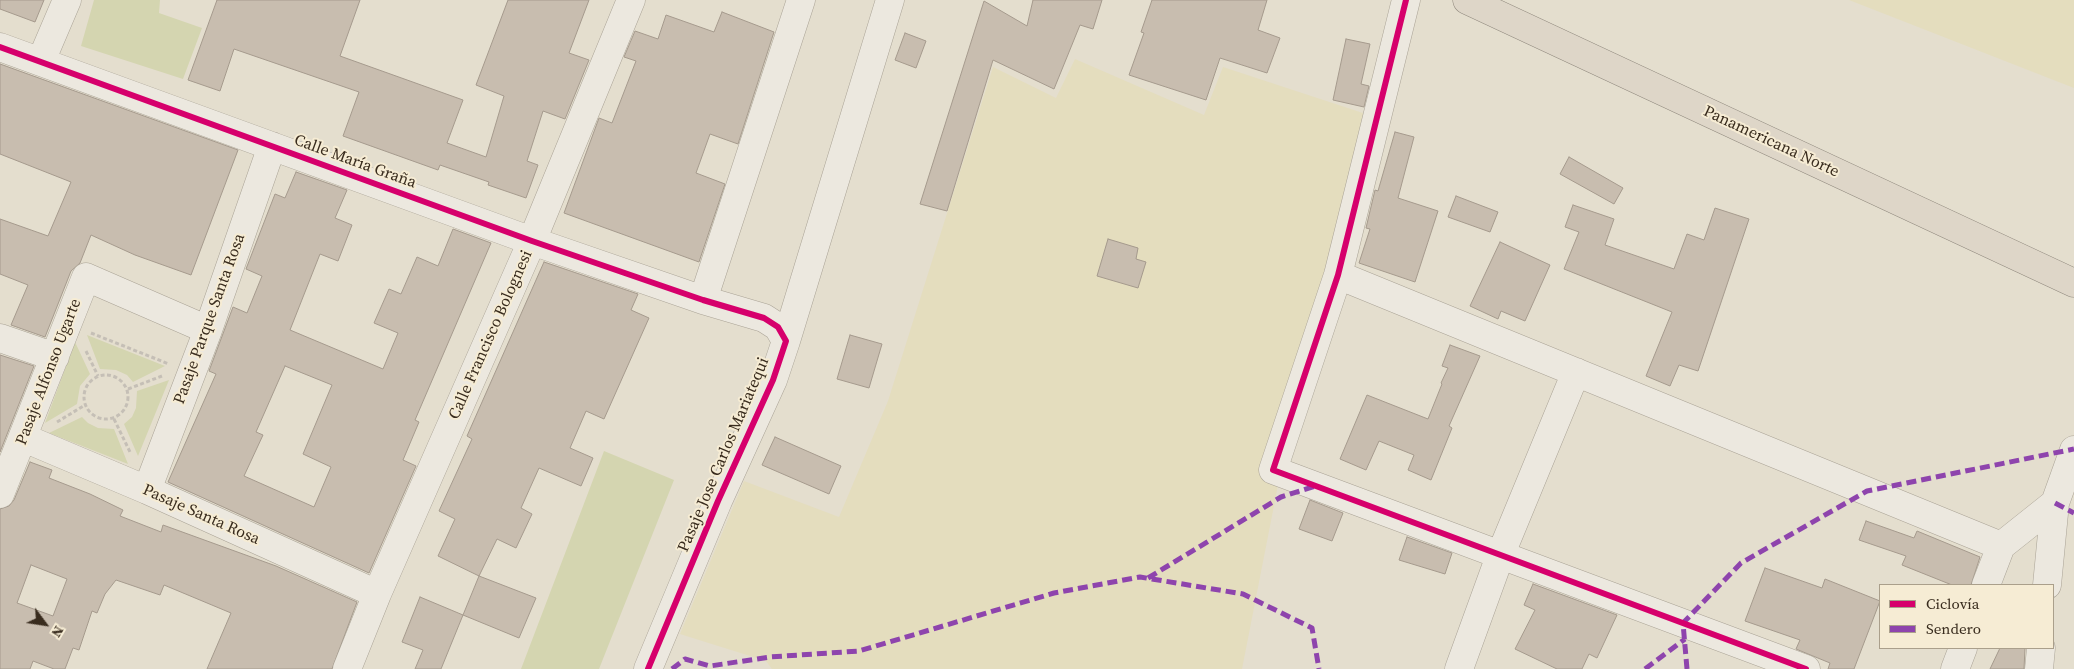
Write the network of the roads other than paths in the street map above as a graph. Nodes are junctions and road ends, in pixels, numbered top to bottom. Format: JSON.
{"nodes":[{"id":1,"x":68,"y":0,"type":"edge"},
{"id":2,"x":631,"y":0,"type":"edge"},
{"id":3,"x":801,"y":0,"type":"edge"},
{"id":4,"x":890,"y":0,"type":"edge"},
{"id":5,"x":1406,"y":0,"type":"edge"},
{"id":6,"x":1467,"y":0,"type":"edge"},
{"id":7,"x":0,"y":47,"type":"edge"},
{"id":8,"x":41,"y":61,"type":"junction"},
{"id":9,"x":272,"y":146,"type":"junction"},
{"id":10,"x":532,"y":241,"type":"junction"},
{"id":11,"x":1338,"y":275,"type":"junction"},
{"id":12,"x":2074,"y":283,"type":"edge"},
{"id":13,"x":702,"y":300,"type":"junction"},
{"id":14,"x":208,"y":330,"type":"junction"},
{"id":15,"x":0,"y":338,"type":"edge"},
{"id":16,"x":786,"y":341,"type":"junction"},
{"id":17,"x":54,"y":357,"type":"junction"},
{"id":18,"x":1576,"y":372,"type":"junction"},
{"id":19,"x":24,"y":438,"type":"junction"},
{"id":20,"x":2074,"y":450,"type":"edge"},
{"id":21,"x":147,"y":490,"type":"junction"},
{"id":22,"x":0,"y":494,"type":"edge"},
{"id":23,"x":2055,"y":503,"type":"junction"},
{"id":24,"x":2001,"y":546,"type":"junction"},
{"id":25,"x":1500,"y":556,"type":"junction"},
{"id":26,"x":1986,"y":584,"type":"edge"},
{"id":27,"x":2047,"y":584,"type":"edge"},
{"id":28,"x":378,"y":594,"type":"junction"},
{"id":29,"x":1963,"y":649,"type":"edge"},
{"id":30,"x":2041,"y":649,"type":"edge"},
{"id":31,"x":347,"y":669,"type":"edge"},
{"id":32,"x":648,"y":669,"type":"edge"},
{"id":33,"x":1459,"y":669,"type":"edge"},
{"id":34,"x":1806,"y":669,"type":"edge"},
{"id":35,"x":1955,"y":669,"type":"edge"},
{"id":36,"x":2039,"y":669,"type":"edge"}],
"edges":[{"from":1,"to":8,"type":"street"},
{"from":2,"to":10,"type":"street","name":"Calle Francisco Bolognesi"},
{"from":3,"to":13,"type":"street"},
{"from":4,"to":16,"type":"street"},
{"from":5,"to":11,"type":"street"},
{"from":6,"to":12,"type":"highway","name":"Panamericana Norte"},
{"from":7,"to":8,"type":"street","name":"Calle María Graña"},
{"from":8,"to":9,"type":"street","name":"Calle María Graña"},
{"from":9,"to":10,"type":"street","name":"Calle María Graña"},
{"from":9,"to":14,"type":"street","name":"Pasaje Parque Santa Rosa"},
{"from":10,"to":13,"type":"street","name":"Calle María Graña"},
{"from":10,"to":28,"type":"street","name":"Calle Francisco Bolognesi"},
{"from":11,"to":18,"type":"street"},
{"from":11,"to":25,"type":"street"},
{"from":13,"to":16,"type":"street","name":"Pasaje Jose Carlos Mariatequi"},
{"from":14,"to":17,"type":"street","name":"Pasaje Alfonso Ugarte"},
{"from":14,"to":21,"type":"street","name":"Pasaje Parque Santa Rosa"},
{"from":15,"to":17,"type":"street"},
{"from":16,"to":32,"type":"street","name":"Pasaje Jose Carlos Mariatequi"},
{"from":17,"to":19,"type":"street","name":"Pasaje Alfonso Ugarte"},
{"from":18,"to":24,"type":"street"},
{"from":18,"to":25,"type":"street"},
{"from":19,"to":21,"type":"street","name":"Pasaje Santa Rosa"},
{"from":19,"to":22,"type":"street","name":"Pasaje Alfonso Ugarte"},
{"from":20,"to":23,"type":"street"},
{"from":21,"to":28,"type":"street","name":"Pasaje Santa Rosa"},
{"from":23,"to":24,"type":"street"},
{"from":23,"to":27,"type":"street"},
{"from":24,"to":26,"type":"street"},
{"from":25,"to":33,"type":"street"},
{"from":25,"to":34,"type":"street"},
{"from":28,"to":31,"type":"street","name":"Calle Francisco Bolognesi"},
{"from":29,"to":35,"type":"street"},
{"from":30,"to":36,"type":"street"}]}
